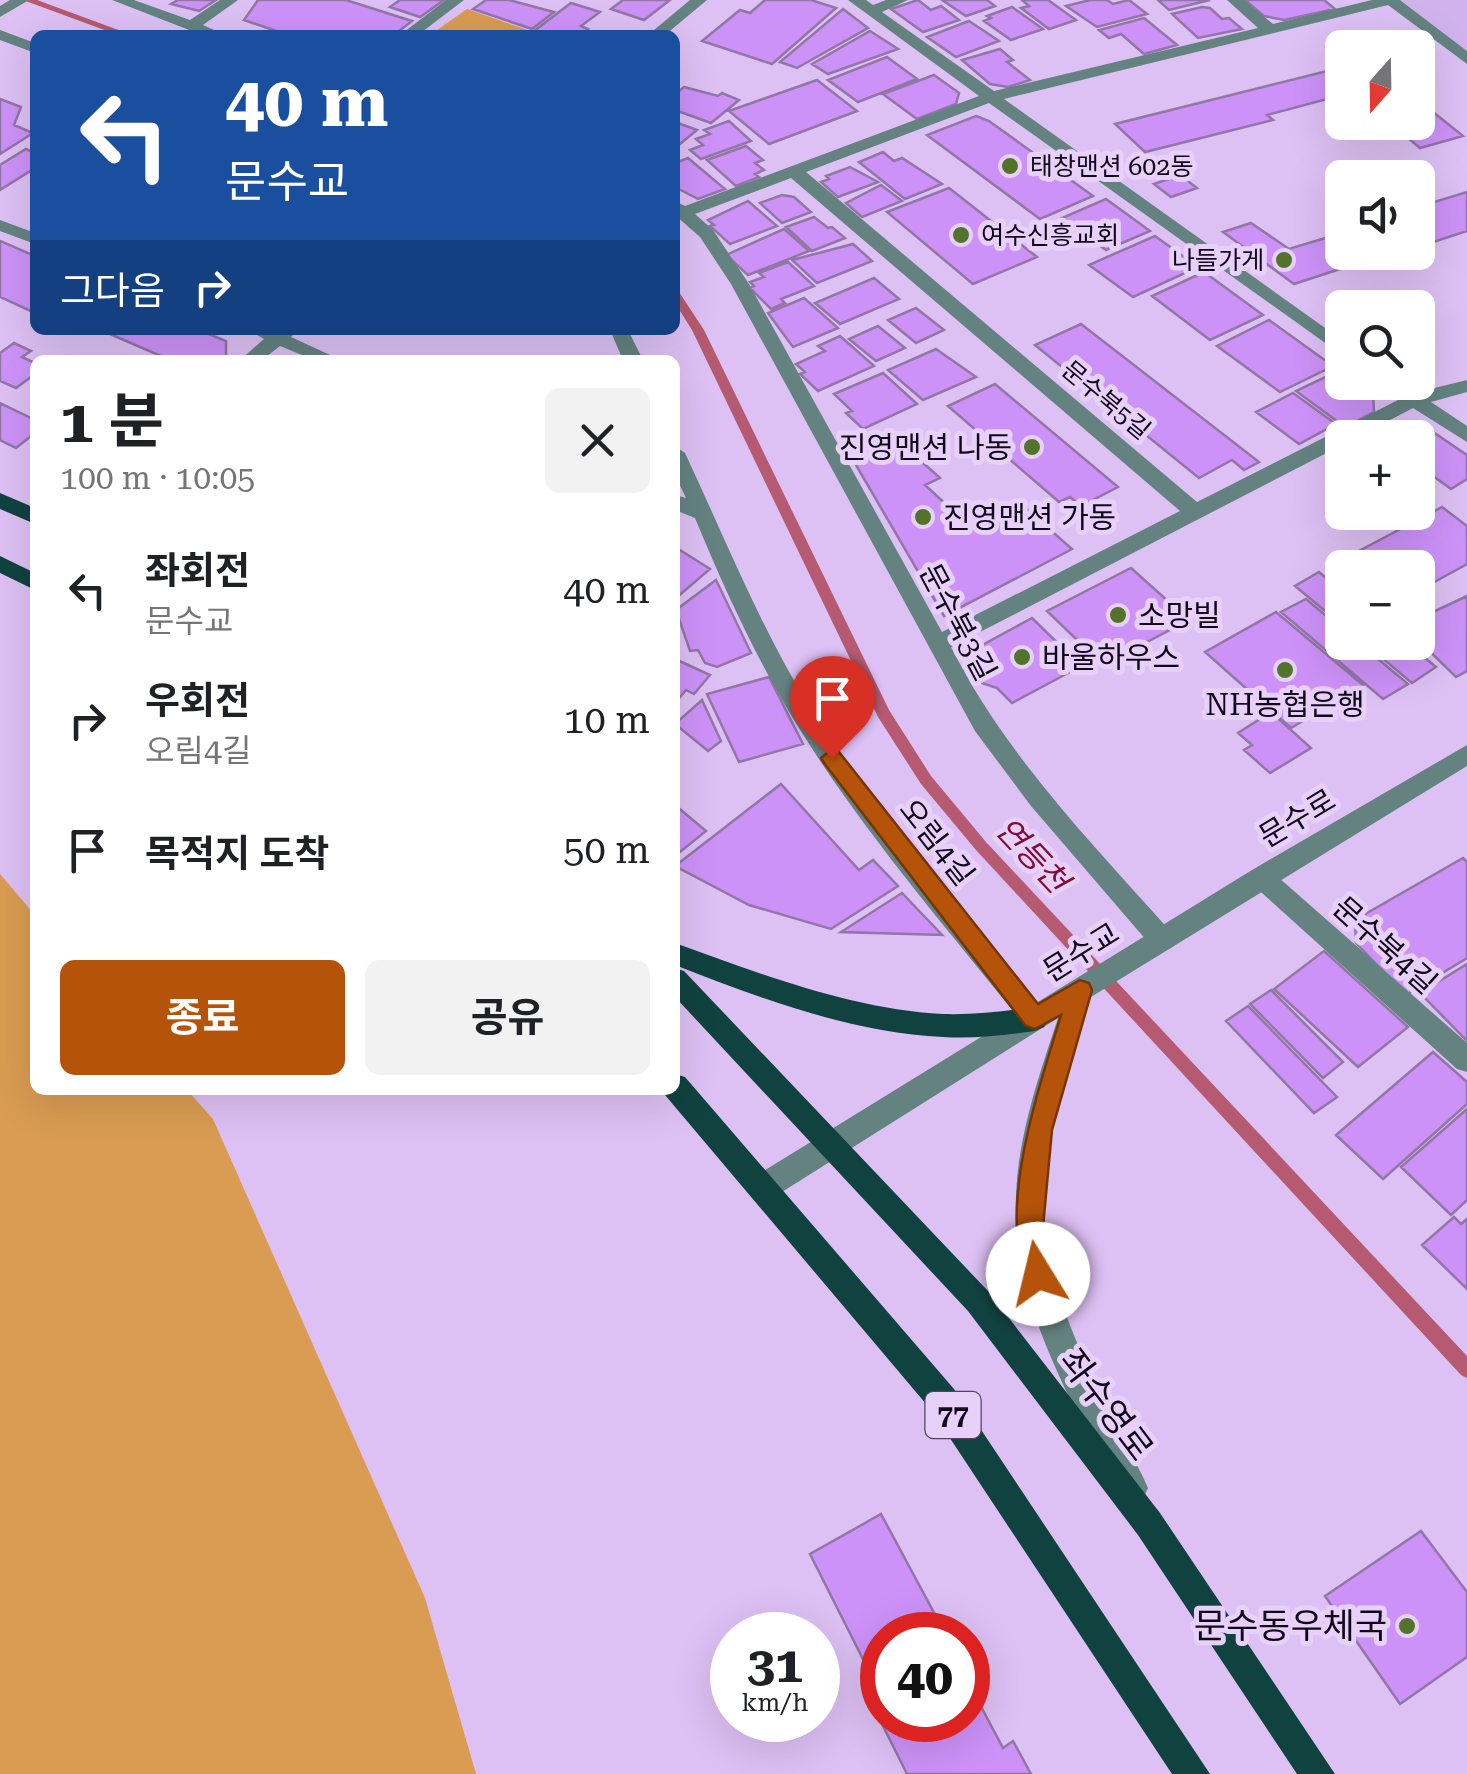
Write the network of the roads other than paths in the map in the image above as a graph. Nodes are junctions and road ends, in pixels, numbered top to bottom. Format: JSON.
{"nodes":[{"id":1,"x":22,"y":0,"type":"edge"},
{"id":2,"x":120,"y":0,"type":"edge"},
{"id":3,"x":230,"y":0,"type":"edge"},
{"id":4,"x":456,"y":0,"type":"edge"},
{"id":5,"x":699,"y":0,"type":"edge"},
{"id":6,"x":900,"y":0,"type":"edge"},
{"id":7,"x":1235,"y":0,"type":"edge"},
{"id":8,"x":1391,"y":0,"type":"edge"},
{"id":9,"x":864,"y":6,"type":"edge"},
{"id":10,"x":0,"y":12,"type":"edge"},
{"id":11,"x":191,"y":26,"type":"junction"},
{"id":12,"x":1269,"y":29,"type":"junction"},
{"id":13,"x":203,"y":30,"type":"edge"},
{"id":14,"x":415,"y":30,"type":"edge"},
{"id":15,"x":662,"y":30,"type":"edge"},
{"id":16,"x":0,"y":35,"type":"edge"},
{"id":17,"x":30,"y":46,"type":"edge"},
{"id":18,"x":1467,"y":59,"type":"edge"},
{"id":19,"x":991,"y":97,"type":"junction"},
{"id":20,"x":794,"y":170,"type":"junction"},
{"id":21,"x":680,"y":209,"type":"edge"},
{"id":22,"x":680,"y":210,"type":"edge"},
{"id":23,"x":0,"y":225,"type":"edge"},
{"id":24,"x":30,"y":237,"type":"edge"},
{"id":25,"x":281,"y":335,"type":"edge"},
{"id":26,"x":284,"y":335,"type":"edge"},
{"id":27,"x":1325,"y":337,"type":"edge"},
{"id":28,"x":256,"y":355,"type":"edge"},
{"id":29,"x":322,"y":355,"type":"edge"},
{"id":30,"x":1467,"y":386,"type":"edge"},
{"id":31,"x":1435,"y":394,"type":"edge"},
{"id":32,"x":1414,"y":400,"type":"joint"},
{"id":33,"x":1467,"y":435,"type":"edge"},
{"id":34,"x":680,"y":463,"type":"edge"},
{"id":35,"x":0,"y":500,"type":"edge"},
{"id":36,"x":680,"y":504,"type":"edge"},
{"id":37,"x":1195,"y":512,"type":"junction"},
{"id":38,"x":702,"y":513,"type":"junction"},
{"id":39,"x":30,"y":515,"type":"edge"},
{"id":40,"x":0,"y":564,"type":"edge"},
{"id":41,"x":30,"y":579,"type":"edge"},
{"id":42,"x":938,"y":644,"type":"junction"},
{"id":43,"x":1467,"y":754,"type":"edge"},
{"id":44,"x":1260,"y":877,"type":"junction"},
{"id":45,"x":1162,"y":940,"type":"junction"},
{"id":46,"x":680,"y":975,"type":"edge"},
{"id":47,"x":680,"y":978,"type":"edge"},
{"id":48,"x":1080,"y":990,"type":"junction"},
{"id":49,"x":1035,"y":1019,"type":"junction"},
{"id":50,"x":1467,"y":1060,"type":"edge"},
{"id":51,"x":680,"y":1092,"type":"edge"},
{"id":52,"x":834,"y":1144,"type":"junction"},
{"id":53,"x":764,"y":1187,"type":"junction"},
{"id":54,"x":1150,"y":1524,"type":"junction"},
{"id":55,"x":1193,"y":1774,"type":"edge"},
{"id":56,"x":1318,"y":1774,"type":"edge"}],
"edges":[{"from":1,"to":10,"type":"street"},
{"from":2,"to":11,"type":"street"},
{"from":3,"to":11,"type":"street"},
{"from":4,"to":14,"type":"street"},
{"from":5,"to":15,"type":"street"},
{"from":6,"to":9,"type":"street"},
{"from":7,"to":12,"type":"street"},
{"from":8,"to":12,"type":"street"},
{"from":8,"to":18,"type":"street"},
{"from":9,"to":19,"type":"street"},
{"from":11,"to":13,"type":"street"},
{"from":12,"to":19,"type":"street"},
{"from":16,"to":17,"type":"street"},
{"from":19,"to":20,"type":"street"},
{"from":19,"to":27,"type":"street"},
{"from":20,"to":21,"type":"street"},
{"from":20,"to":37,"type":"street","name":"문수북5길"},
{"from":22,"to":42,"type":"street","name":"문수북3길"},
{"from":23,"to":24,"type":"street"},
{"from":25,"to":28,"type":"street"},
{"from":26,"to":29,"type":"street"},
{"from":30,"to":31,"type":"street"},
{"from":32,"to":33,"type":"street"},
{"from":32,"to":37,"type":"street"},
{"from":34,"to":38,"type":"street","name":"오림4길"},
{"from":35,"to":39,"type":"main road"},
{"from":36,"to":38,"type":"street"},
{"from":37,"to":42,"type":"street"},
{"from":38,"to":49,"type":"street","name":"오림4길"},
{"from":40,"to":41,"type":"main road"},
{"from":42,"to":45,"type":"street","name":"문수북3길"},
{"from":43,"to":44,"type":"street","name":"문수로"},
{"from":44,"to":45,"type":"street","name":"문수로"},
{"from":44,"to":50,"type":"street","name":"문수북4길"},
{"from":45,"to":48,"type":"street","name":"문수교"},
{"from":46,"to":49,"type":"main road"},
{"from":47,"to":52,"type":"main road","name":"좌수영로"},
{"from":48,"to":49,"type":"street","name":"문수교"},
{"from":48,"to":54,"type":"street"},
{"from":49,"to":52,"type":"street"},
{"from":51,"to":53,"type":"main road","number":"77"},
{"from":52,"to":53,"type":"street"},
{"from":52,"to":54,"type":"main road","name":"좌수영로"},
{"from":53,"to":55,"type":"main road","number":"77"},
{"from":54,"to":56,"type":"main road","name":"좌수영로"}]}
